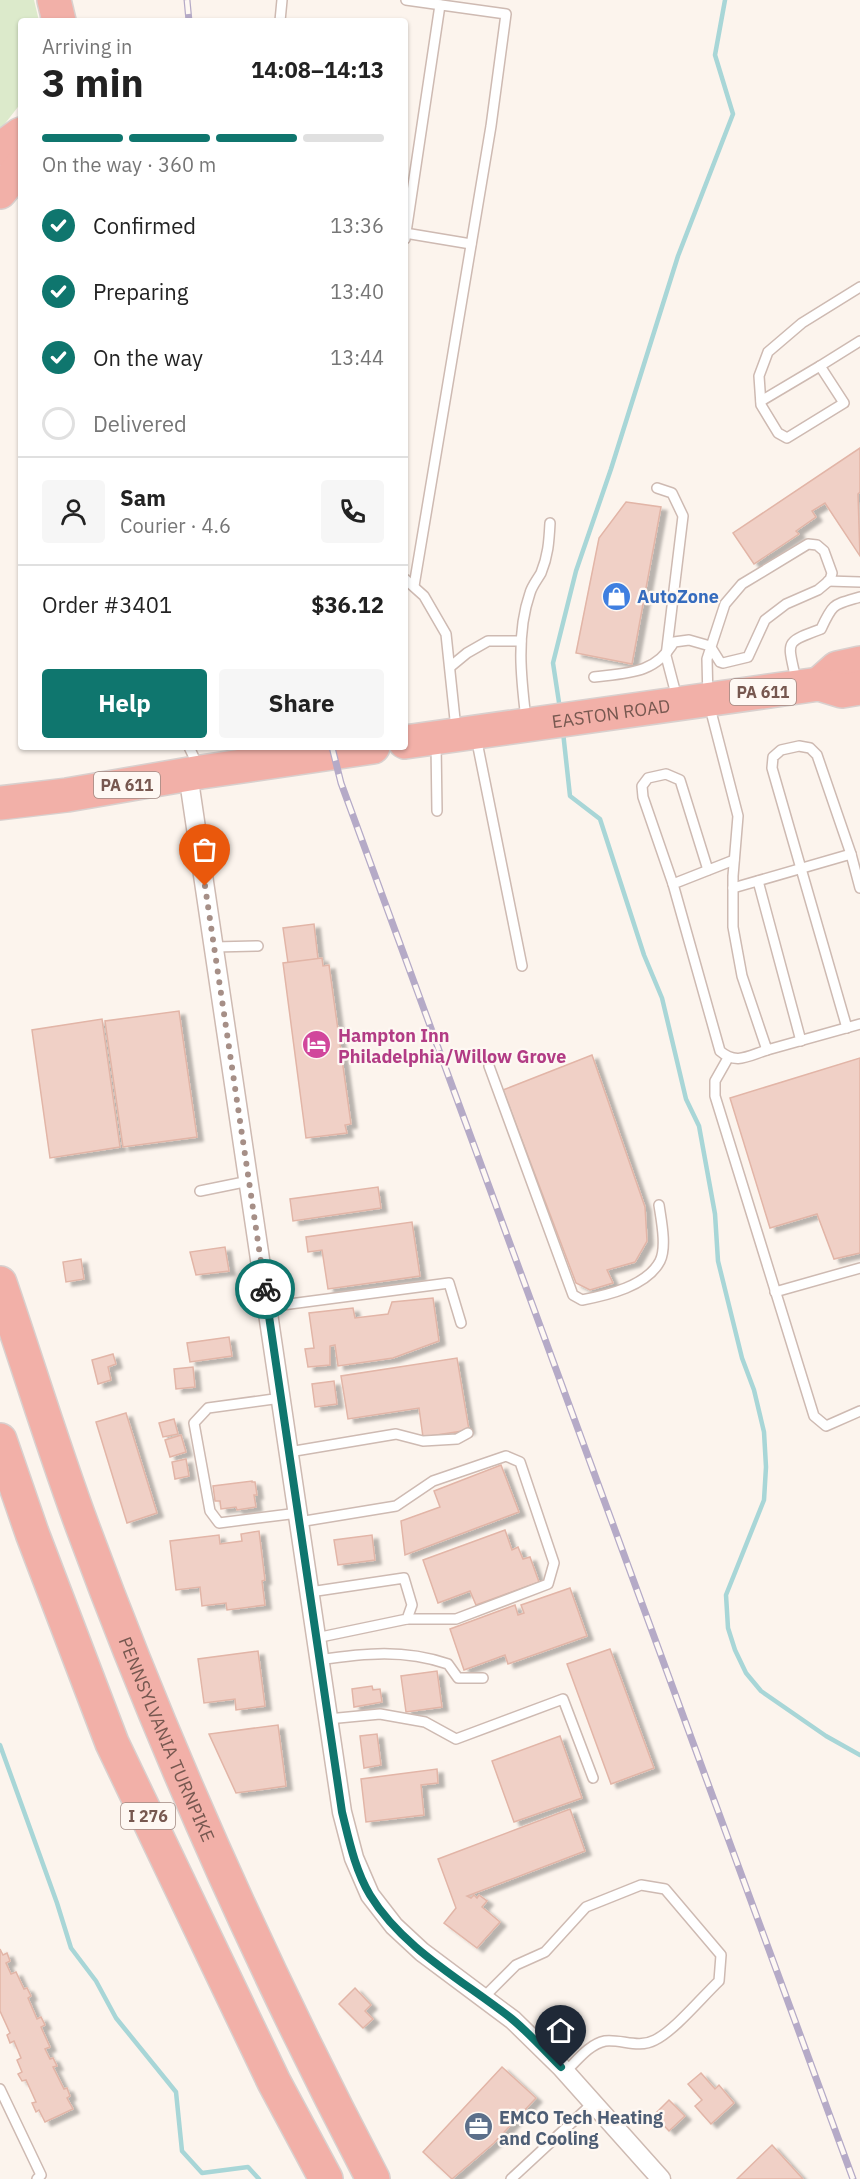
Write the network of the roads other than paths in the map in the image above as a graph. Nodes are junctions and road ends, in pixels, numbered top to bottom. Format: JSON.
{"nodes":[{"id":1,"x":54,"y":0,"type":"edge"},
{"id":2,"x":75,"y":0,"type":"edge"},
{"id":3,"x":282,"y":0,"type":"edge"},
{"id":4,"x":406,"y":0,"type":"edge"},
{"id":5,"x":440,"y":5,"type":"junction"},
{"id":6,"x":58,"y":18,"type":"edge"},
{"id":7,"x":78,"y":18,"type":"edge"},
{"id":8,"x":280,"y":18,"type":"edge"},
{"id":9,"x":18,"y":136,"type":"edge"},
{"id":10,"x":0,"y":149,"type":"edge"},
{"id":11,"x":18,"y":170,"type":"edge"},
{"id":12,"x":0,"y":192,"type":"edge"},
{"id":13,"x":408,"y":215,"type":"edge"},
{"id":14,"x":408,"y":235,"type":"edge"},
{"id":15,"x":471,"y":244,"type":"junction"},
{"id":16,"x":860,"y":287,"type":"edge"},
{"id":17,"x":860,"y":341,"type":"edge"},
{"id":18,"x":820,"y":366,"type":"junction"},
{"id":19,"x":761,"y":401,"type":"junction"},
{"id":20,"x":657,"y":488,"type":"dead end"},
{"id":21,"x":550,"y":523,"type":"dead end"},
{"id":22,"x":408,"y":581,"type":"edge"},
{"id":23,"x":828,"y":581,"type":"junction"},
{"id":24,"x":860,"y":582,"type":"edge"},
{"id":25,"x":414,"y":586,"type":"junction"},
{"id":26,"x":860,"y":597,"type":"edge"},
{"id":27,"x":521,"y":641,"type":"junction"},
{"id":28,"x":710,"y":646,"type":"junction"},
{"id":29,"x":666,"y":656,"type":"junction"},
{"id":30,"x":860,"y":663,"type":"edge"},
{"id":31,"x":450,"y":667,"type":"junction"},
{"id":32,"x":594,"y":677,"type":"dead end"},
{"id":33,"x":808,"y":686,"type":"junction"},
{"id":34,"x":860,"y":688,"type":"edge"},
{"id":35,"x":693,"y":702,"type":"junction"},
{"id":36,"x":551,"y":721,"type":"junction"},
{"id":37,"x":443,"y":736,"type":"edge"},
{"id":38,"x":343,"y":750,"type":"edge"},
{"id":39,"x":193,"y":765,"type":"edge"},
{"id":40,"x":0,"y":803,"type":"edge"},
{"id":41,"x":437,"y":811,"type":"dead end"},
{"id":42,"x":851,"y":854,"type":"junction"},
{"id":43,"x":734,"y":860,"type":"junction"},
{"id":44,"x":800,"y":869,"type":"junction"},
{"id":45,"x":708,"y":870,"type":"junction"},
{"id":46,"x":758,"y":881,"type":"junction"},
{"id":47,"x":673,"y":884,"type":"junction"},
{"id":48,"x":733,"y":888,"type":"junction"},
{"id":49,"x":860,"y":888,"type":"edge"},
{"id":50,"x":258,"y":946,"type":"dead end"},
{"id":51,"x":214,"y":947,"type":"junction"},
{"id":52,"x":522,"y":966,"type":"dead end"},
{"id":53,"x":860,"y":1024,"type":"edge"},
{"id":54,"x":847,"y":1028,"type":"junction"},
{"id":55,"x":801,"y":1041,"type":"junction"},
{"id":56,"x":767,"y":1050,"type":"junction"},
{"id":57,"x":728,"y":1058,"type":"junction"},
{"id":58,"x":489,"y":1066,"type":"dead end"},
{"id":59,"x":249,"y":1181,"type":"junction"},
{"id":60,"x":200,"y":1191,"type":"dead end"},
{"id":61,"x":659,"y":1205,"type":"dead end"},
{"id":62,"x":860,"y":1268,"type":"edge"},
{"id":63,"x":0,"y":1283,"type":"edge"},
{"id":64,"x":776,"y":1292,"type":"junction"},
{"id":65,"x":267,"y":1307,"type":"junction"},
{"id":66,"x":460,"y":1323,"type":"dead end"},
{"id":67,"x":281,"y":1398,"type":"junction"},
{"id":68,"x":860,"y":1411,"type":"edge"},
{"id":69,"x":468,"y":1433,"type":"dead end"},
{"id":70,"x":0,"y":1440,"type":"edge"},
{"id":71,"x":289,"y":1452,"type":"junction"},
{"id":72,"x":298,"y":1517,"type":"junction"},
{"id":73,"x":310,"y":1592,"type":"junction"},
{"id":74,"x":407,"y":1619,"type":"junction"},
{"id":75,"x":316,"y":1638,"type":"junction"},
{"id":76,"x":320,"y":1660,"type":"junction"},
{"id":77,"x":483,"y":1678,"type":"dead end"},
{"id":78,"x":328,"y":1719,"type":"junction"},
{"id":79,"x":593,"y":1778,"type":"dead end"},
{"id":80,"x":483,"y":1998,"type":"junction"},
{"id":81,"x":565,"y":2072,"type":"junction"},
{"id":82,"x":0,"y":2089,"type":"edge"},
{"id":83,"x":593,"y":2103,"type":"junction"},
{"id":84,"x":37,"y":2179,"type":"edge"},
{"id":85,"x":326,"y":2179,"type":"edge"},
{"id":86,"x":373,"y":2179,"type":"edge"},
{"id":87,"x":511,"y":2179,"type":"edge"},
{"id":88,"x":661,"y":2179,"type":"edge"}],
"edges":[{"from":1,"to":6,"type":"highway"},
{"from":2,"to":7,"type":"highway"},
{"from":3,"to":8,"type":"lane"},
{"from":4,"to":5,"type":"lane"},
{"from":5,"to":13,"type":"lane"},
{"from":5,"to":15,"type":"lane"},
{"from":9,"to":10,"type":"highway"},
{"from":11,"to":12,"type":"highway"},
{"from":14,"to":15,"type":"lane"},
{"from":15,"to":25,"type":"lane"},
{"from":16,"to":19,"type":"lane"},
{"from":17,"to":18,"type":"lane"},
{"from":18,"to":19,"type":"lane"},
{"from":18,"to":19,"type":"lane"},
{"from":20,"to":29,"type":"lane"},
{"from":21,"to":27,"type":"lane"},
{"from":22,"to":25,"type":"lane"},
{"from":23,"to":24,"type":"lane"},
{"from":23,"to":28,"type":"lane"},
{"from":23,"to":28,"type":"lane"},
{"from":25,"to":31,"type":"lane"},
{"from":26,"to":33,"type":"lane"},
{"from":27,"to":31,"type":"lane"},
{"from":27,"to":36,"type":"lane"},
{"from":28,"to":29,"type":"lane"},
{"from":28,"to":35,"type":"lane"},
{"from":29,"to":32,"type":"lane"},
{"from":29,"to":35,"type":"lane"},
{"from":30,"to":33,"type":"highway","name":"EASTON ROAD","number":"PA 611"},
{"from":31,"to":37,"type":"lane"},
{"from":33,"to":34,"type":"highway","name":"EASTON ROAD","number":"PA 611"},
{"from":33,"to":35,"type":"highway","name":"EASTON ROAD","number":"PA 611"},
{"from":35,"to":36,"type":"highway","name":"EASTON ROAD","number":"PA 611"},
{"from":35,"to":43,"type":"lane"},
{"from":36,"to":37,"type":"highway","name":"EASTON ROAD","number":"PA 611"},
{"from":37,"to":41,"type":"lane"},
{"from":37,"to":52,"type":"lane"},
{"from":38,"to":39,"type":"highway","number":"PA 611"},
{"from":39,"to":40,"type":"highway","number":"PA 611"},
{"from":39,"to":51,"type":"street"},
{"from":42,"to":44,"type":"lane"},
{"from":42,"to":44,"type":"lane"},
{"from":42,"to":49,"type":"lane"},
{"from":43,"to":45,"type":"lane"},
{"from":43,"to":48,"type":"lane"},
{"from":44,"to":46,"type":"lane"},
{"from":44,"to":54,"type":"lane"},
{"from":45,"to":47,"type":"lane"},
{"from":45,"to":47,"type":"lane"},
{"from":46,"to":48,"type":"lane"},
{"from":46,"to":55,"type":"lane"},
{"from":47,"to":57,"type":"lane"},
{"from":48,"to":56,"type":"lane"},
{"from":50,"to":51,"type":"lane"},
{"from":51,"to":59,"type":"street"},
{"from":53,"to":54,"type":"lane"},
{"from":54,"to":55,"type":"lane"},
{"from":55,"to":56,"type":"lane"},
{"from":56,"to":57,"type":"lane"},
{"from":57,"to":64,"type":"lane"},
{"from":58,"to":61,"type":"lane"},
{"from":59,"to":60,"type":"lane"},
{"from":59,"to":65,"type":"street"},
{"from":62,"to":64,"type":"lane"},
{"from":63,"to":86,"type":"highway","name":"PENNSYLVANIA TURNPIKE","number":"I 276"},
{"from":64,"to":68,"type":"lane"},
{"from":65,"to":66,"type":"lane"},
{"from":65,"to":67,"type":"street"},
{"from":67,"to":71,"type":"street"},
{"from":67,"to":72,"type":"lane"},
{"from":69,"to":71,"type":"lane"},
{"from":70,"to":85,"type":"highway","number":"I 276"},
{"from":71,"to":72,"type":"street"},
{"from":72,"to":73,"type":"street"},
{"from":72,"to":74,"type":"lane"},
{"from":73,"to":74,"type":"lane"},
{"from":73,"to":75,"type":"street"},
{"from":74,"to":75,"type":"lane"},
{"from":75,"to":76,"type":"street"},
{"from":76,"to":77,"type":"lane"},
{"from":76,"to":78,"type":"street"},
{"from":78,"to":79,"type":"lane"},
{"from":78,"to":80,"type":"street"},
{"from":80,"to":81,"type":"street"},
{"from":80,"to":81,"type":"lane"},
{"from":81,"to":83,"type":"street"},
{"from":82,"to":84,"type":"lane"},
{"from":83,"to":87,"type":"lane"},
{"from":83,"to":88,"type":"street"}]}
